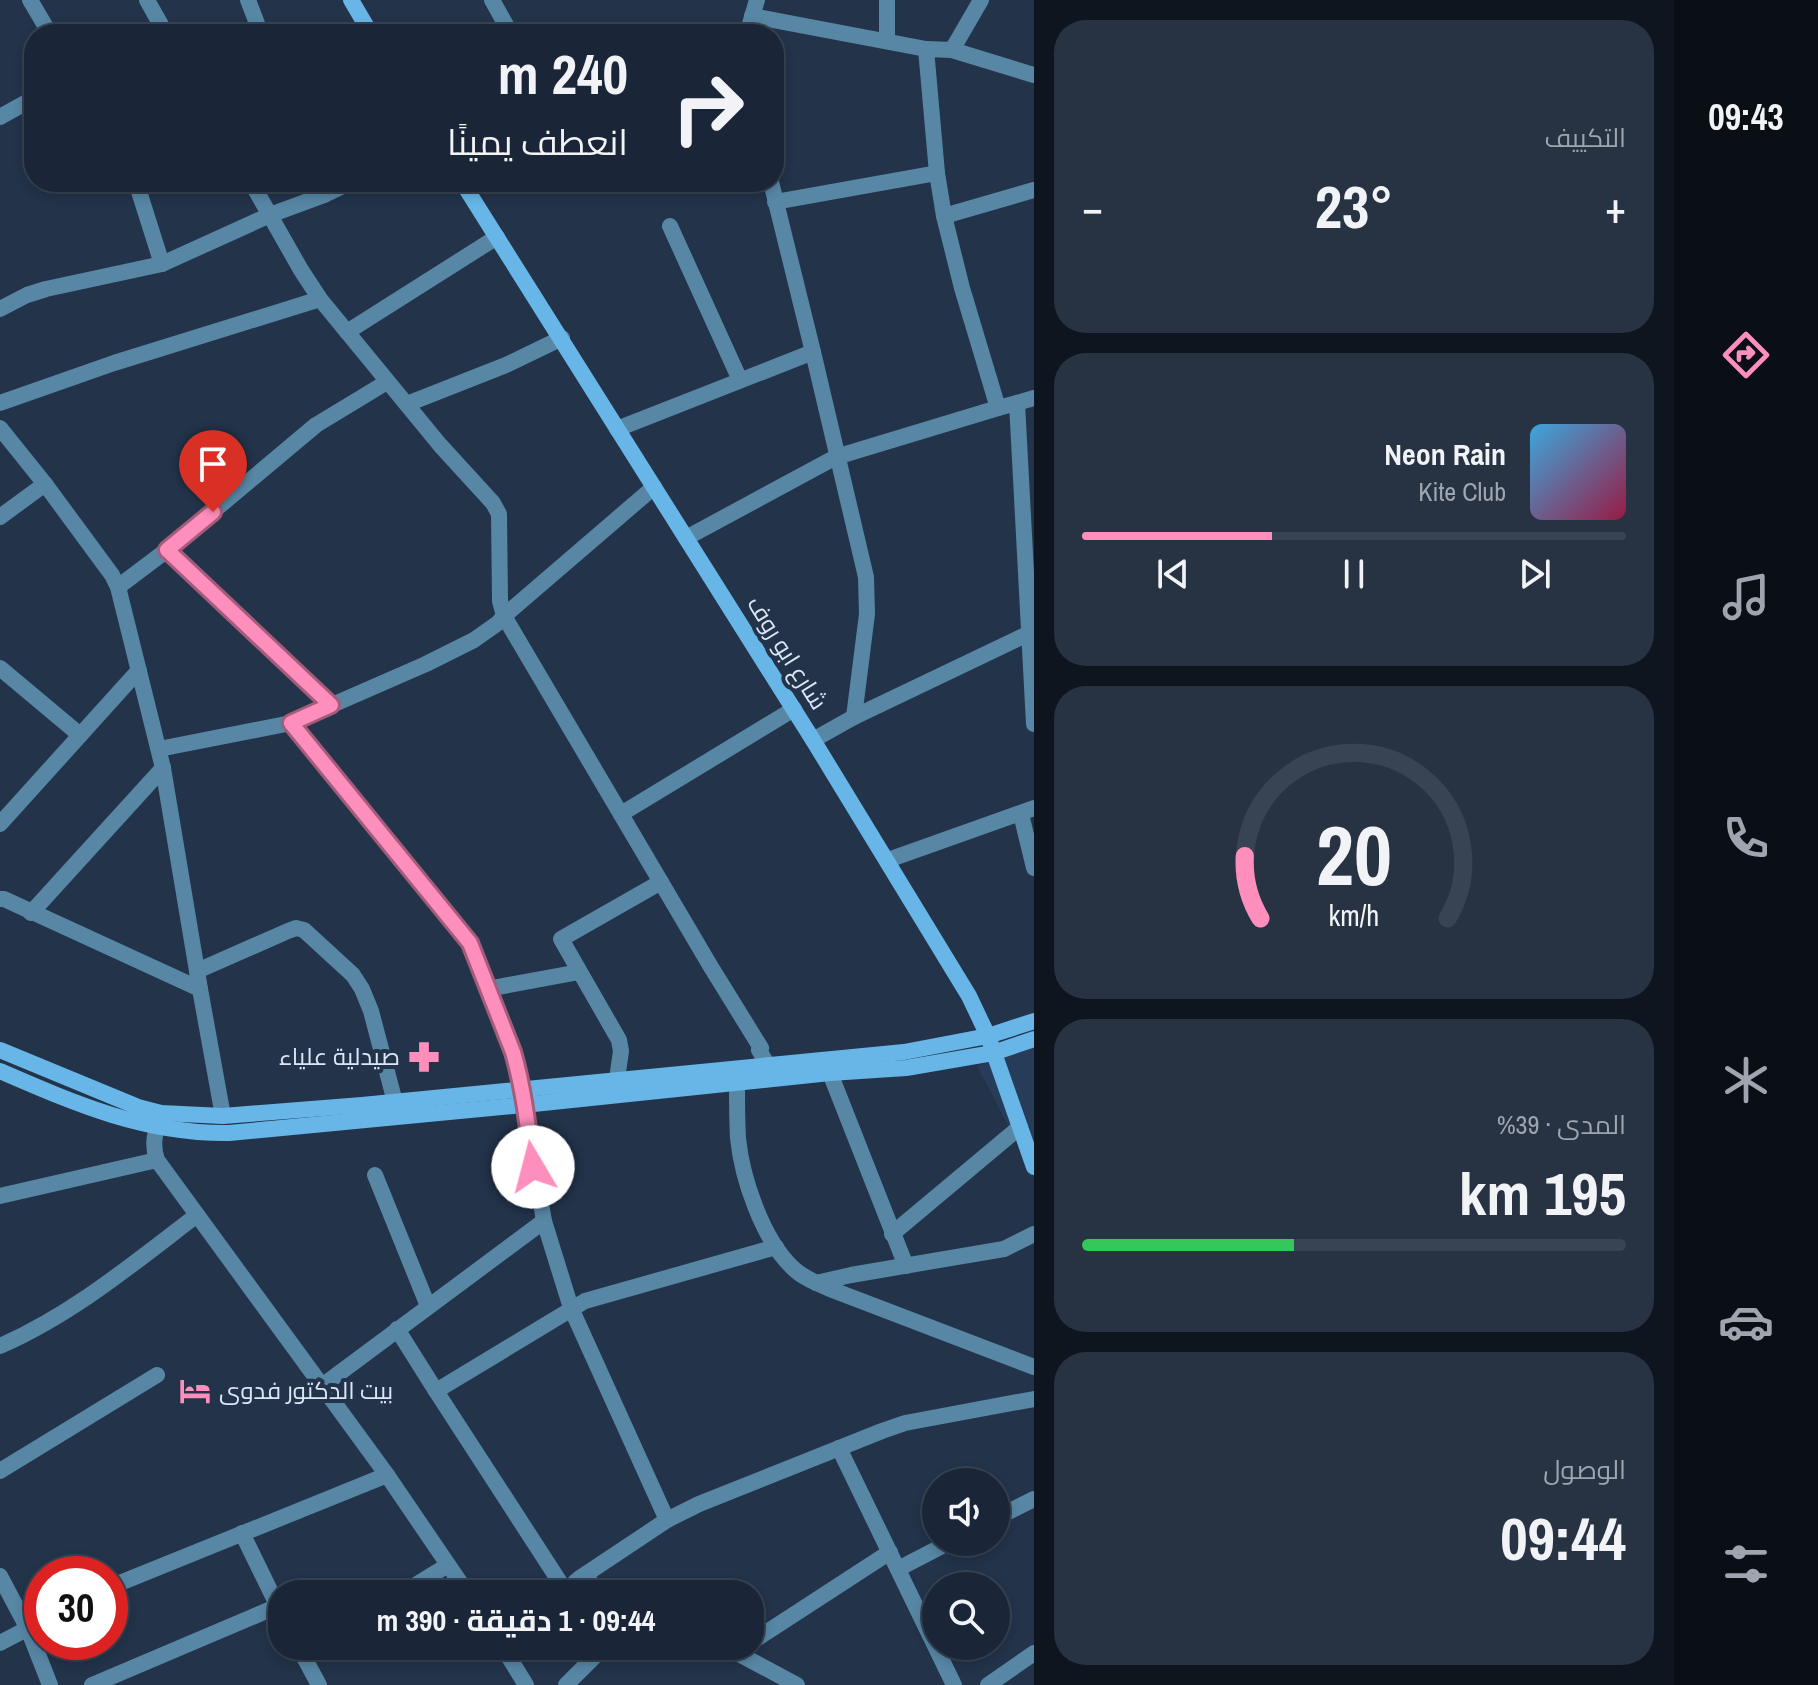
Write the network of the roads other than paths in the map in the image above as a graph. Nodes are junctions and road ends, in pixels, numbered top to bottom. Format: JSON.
{"nodes":[{"id":1,"x":30,"y":0,"type":"edge"},
{"id":2,"x":147,"y":0,"type":"edge"},
{"id":3,"x":248,"y":0,"type":"edge"},
{"id":4,"x":351,"y":0,"type":"edge"},
{"id":5,"x":492,"y":0,"type":"edge"},
{"id":6,"x":887,"y":0,"type":"edge"},
{"id":7,"x":981,"y":0,"type":"edge"},
{"id":8,"x":755,"y":8,"type":"edge"},
{"id":9,"x":44,"y":24,"type":"edge"},
{"id":10,"x":160,"y":24,"type":"edge"},
{"id":11,"x":257,"y":24,"type":"edge"},
{"id":12,"x":365,"y":24,"type":"edge"},
{"id":13,"x":505,"y":24,"type":"edge"},
{"id":14,"x":887,"y":41,"type":"junction"},
{"id":15,"x":926,"y":49,"type":"junction"},
{"id":16,"x":952,"y":50,"type":"junction"},
{"id":17,"x":1034,"y":75,"type":"edge"},
{"id":18,"x":24,"y":104,"type":"edge"},
{"id":19,"x":0,"y":117,"type":"edge"},
{"id":20,"x":937,"y":173,"type":"junction"},
{"id":21,"x":1034,"y":190,"type":"edge"},
{"id":22,"x":139,"y":192,"type":"edge"},
{"id":23,"x":257,"y":192,"type":"edge"},
{"id":24,"x":315,"y":192,"type":"edge"},
{"id":25,"x":468,"y":192,"type":"edge"},
{"id":26,"x":773,"y":192,"type":"edge"},
{"id":27,"x":775,"y":202,"type":"junction"},
{"id":28,"x":270,"y":215,"type":"junction"},
{"id":29,"x":944,"y":216,"type":"junction"},
{"id":30,"x":670,"y":226,"type":"dead end"},
{"id":31,"x":497,"y":237,"type":"junction"},
{"id":32,"x":162,"y":264,"type":"junction"},
{"id":33,"x":320,"y":299,"type":"junction"},
{"id":34,"x":0,"y":309,"type":"edge"},
{"id":35,"x":347,"y":332,"type":"junction"},
{"id":36,"x":562,"y":338,"type":"junction"},
{"id":37,"x":813,"y":352,"type":"junction"},
{"id":38,"x":740,"y":380,"type":"junction"},
{"id":39,"x":387,"y":382,"type":"junction"},
{"id":40,"x":1034,"y":398,"type":"edge"},
{"id":41,"x":0,"y":403,"type":"edge"},
{"id":42,"x":1017,"y":403,"type":"junction"},
{"id":43,"x":407,"y":404,"type":"junction"},
{"id":44,"x":998,"y":408,"type":"junction"},
{"id":45,"x":0,"y":428,"type":"edge"},
{"id":46,"x":617,"y":429,"type":"junction"},
{"id":47,"x":836,"y":457,"type":"junction"},
{"id":48,"x":45,"y":484,"type":"junction"},
{"id":49,"x":654,"y":487,"type":"junction"},
{"id":50,"x":0,"y":517,"type":"edge"},
{"id":51,"x":686,"y":538,"type":"junction"},
{"id":52,"x":167,"y":550,"type":"junction"},
{"id":53,"x":118,"y":587,"type":"junction"},
{"id":54,"x":504,"y":616,"type":"junction"},
{"id":55,"x":1032,"y":632,"type":"edge"},
{"id":56,"x":139,"y":670,"type":"junction"},
{"id":57,"x":3,"y":678,"type":"edge"},
{"id":58,"x":331,"y":705,"type":"junction"},
{"id":59,"x":794,"y":709,"type":"junction"},
{"id":60,"x":854,"y":717,"type":"junction"},
{"id":61,"x":291,"y":723,"type":"junction"},
{"id":62,"x":1034,"y":724,"type":"edge"},
{"id":63,"x":80,"y":735,"type":"junction"},
{"id":64,"x":813,"y":740,"type":"junction"},
{"id":65,"x":159,"y":749,"type":"junction"},
{"id":66,"x":163,"y":768,"type":"junction"},
{"id":67,"x":1028,"y":811,"type":"edge"},
{"id":68,"x":621,"y":814,"type":"junction"},
{"id":69,"x":0,"y":824,"type":"edge"},
{"id":70,"x":888,"y":860,"type":"junction"},
{"id":71,"x":1034,"y":868,"type":"edge"},
{"id":72,"x":661,"y":882,"type":"junction"},
{"id":73,"x":0,"y":899,"type":"edge"},
{"id":74,"x":31,"y":913,"type":"junction"},
{"id":75,"x":197,"y":971,"type":"junction"},
{"id":76,"x":579,"y":972,"type":"junction"},
{"id":77,"x":200,"y":989,"type":"junction"},
{"id":78,"x":487,"y":989,"type":"junction"},
{"id":79,"x":1034,"y":1021,"type":"edge"},
{"id":80,"x":988,"y":1036,"type":"junction"},
{"id":81,"x":1034,"y":1039,"type":"edge"},
{"id":82,"x":2,"y":1049,"type":"edge"},
{"id":83,"x":993,"y":1053,"type":"junction"},
{"id":84,"x":0,"y":1071,"type":"edge"},
{"id":85,"x":768,"y":1072,"type":"junction"},
{"id":86,"x":830,"y":1073,"type":"junction"},
{"id":87,"x":617,"y":1079,"type":"junction"},
{"id":88,"x":737,"y":1083,"type":"junction"},
{"id":89,"x":523,"y":1097,"type":"junction"},
{"id":90,"x":395,"y":1102,"type":"junction"},
{"id":91,"x":223,"y":1116,"type":"junction"},
{"id":92,"x":159,"y":1120,"type":"junction"},
{"id":93,"x":1020,"y":1127,"type":"junction"},
{"id":94,"x":157,"y":1160,"type":"junction"},
{"id":95,"x":1034,"y":1167,"type":"edge"},
{"id":96,"x":375,"y":1175,"type":"dead end"},
{"id":97,"x":0,"y":1196,"type":"edge"},
{"id":98,"x":197,"y":1215,"type":"junction"},
{"id":99,"x":544,"y":1221,"type":"junction"},
{"id":100,"x":892,"y":1234,"type":"junction"},
{"id":101,"x":1034,"y":1234,"type":"edge"},
{"id":102,"x":776,"y":1247,"type":"junction"},
{"id":103,"x":906,"y":1266,"type":"junction"},
{"id":104,"x":816,"y":1283,"type":"junction"},
{"id":105,"x":428,"y":1306,"type":"junction"},
{"id":106,"x":571,"y":1308,"type":"junction"},
{"id":107,"x":397,"y":1329,"type":"junction"},
{"id":108,"x":0,"y":1346,"type":"edge"},
{"id":109,"x":1034,"y":1367,"type":"edge"},
{"id":110,"x":157,"y":1375,"type":"dead end"},
{"id":111,"x":322,"y":1386,"type":"junction"},
{"id":112,"x":436,"y":1391,"type":"junction"},
{"id":113,"x":1034,"y":1399,"type":"edge"},
{"id":114,"x":839,"y":1448,"type":"junction"},
{"id":115,"x":0,"y":1471,"type":"edge"},
{"id":116,"x":387,"y":1475,"type":"junction"},
{"id":117,"x":1034,"y":1499,"type":"edge"},
{"id":118,"x":1010,"y":1511,"type":"edge"},
{"id":119,"x":667,"y":1520,"type":"junction"},
{"id":120,"x":242,"y":1533,"type":"junction"},
{"id":121,"x":890,"y":1552,"type":"junction"},
{"id":122,"x":923,"y":1556,"type":"edge"},
{"id":123,"x":448,"y":1565,"type":"junction"},
{"id":124,"x":898,"y":1569,"type":"junction"},
{"id":125,"x":0,"y":1576,"type":"edge"},
{"id":126,"x":580,"y":1578,"type":"junction"},
{"id":127,"x":128,"y":1580,"type":"edge"},
{"id":128,"x":424,"y":1580,"type":"edge"},
{"id":129,"x":458,"y":1580,"type":"edge"},
{"id":130,"x":554,"y":1580,"type":"edge"},
{"id":131,"x":577,"y":1580,"type":"edge"},
{"id":132,"x":584,"y":1580,"type":"edge"},
{"id":133,"x":268,"y":1586,"type":"edge"},
{"id":134,"x":24,"y":1610,"type":"edge"},
{"id":135,"x":268,"y":1616,"type":"edge"},
{"id":136,"x":24,"y":1631,"type":"edge"},
{"id":137,"x":764,"y":1631,"type":"edge"},
{"id":138,"x":0,"y":1643,"type":"edge"},
{"id":139,"x":1034,"y":1653,"type":"edge"},
{"id":140,"x":44,"y":1660,"type":"edge"},
{"id":141,"x":306,"y":1660,"type":"edge"},
{"id":142,"x":511,"y":1660,"type":"edge"},
{"id":143,"x":591,"y":1660,"type":"edge"},
{"id":144,"x":759,"y":1660,"type":"edge"},
{"id":145,"x":50,"y":1685,"type":"edge"},
{"id":146,"x":92,"y":1685,"type":"edge"},
{"id":147,"x":319,"y":1685,"type":"edge"},
{"id":148,"x":526,"y":1685,"type":"edge"},
{"id":149,"x":566,"y":1685,"type":"edge"},
{"id":150,"x":797,"y":1685,"type":"edge"},
{"id":151,"x":954,"y":1685,"type":"edge"},
{"id":152,"x":988,"y":1685,"type":"edge"}],
"edges":[{"from":1,"to":9,"type":"street"},
{"from":2,"to":10,"type":"street"},
{"from":3,"to":11,"type":"street"},
{"from":4,"to":12,"type":"main road"},
{"from":5,"to":13,"type":"street"},
{"from":6,"to":14,"type":"street"},
{"from":7,"to":16,"type":"street"},
{"from":8,"to":14,"type":"street"},
{"from":14,"to":15,"type":"street"},
{"from":15,"to":16,"type":"street"},
{"from":15,"to":20,"type":"street"},
{"from":16,"to":17,"type":"street"},
{"from":18,"to":19,"type":"street"},
{"from":20,"to":27,"type":"street"},
{"from":20,"to":29,"type":"street"},
{"from":21,"to":29,"type":"street"},
{"from":22,"to":32,"type":"street"},
{"from":23,"to":28,"type":"street"},
{"from":24,"to":28,"type":"street"},
{"from":25,"to":31,"type":"main road","name":"شارع ابو روف"},
{"from":26,"to":27,"type":"street"},
{"from":27,"to":37,"type":"street"},
{"from":28,"to":32,"type":"street"},
{"from":28,"to":33,"type":"street"},
{"from":29,"to":44,"type":"street"},
{"from":30,"to":38,"type":"street"},
{"from":31,"to":35,"type":"street"},
{"from":31,"to":36,"type":"main road","name":"شارع ابو روف"},
{"from":32,"to":34,"type":"street"},
{"from":33,"to":35,"type":"street"},
{"from":33,"to":41,"type":"street"},
{"from":35,"to":39,"type":"street"},
{"from":36,"to":43,"type":"street"},
{"from":36,"to":46,"type":"main road","name":"شارع ابو روف"},
{"from":37,"to":38,"type":"street"},
{"from":37,"to":47,"type":"street"},
{"from":38,"to":46,"type":"street"},
{"from":39,"to":43,"type":"street"},
{"from":39,"to":52,"type":"street"},
{"from":40,"to":42,"type":"street"},
{"from":42,"to":44,"type":"street"},
{"from":42,"to":55,"type":"street"},
{"from":43,"to":54,"type":"street"},
{"from":44,"to":47,"type":"street"},
{"from":45,"to":48,"type":"street"},
{"from":46,"to":49,"type":"main road","name":"شارع ابو روف"},
{"from":47,"to":51,"type":"street"},
{"from":47,"to":60,"type":"street"},
{"from":48,"to":50,"type":"street"},
{"from":48,"to":53,"type":"street"},
{"from":49,"to":51,"type":"main road","name":"شارع ابو روف"},
{"from":49,"to":54,"type":"street"},
{"from":51,"to":59,"type":"main road","name":"شارع ابو روف"},
{"from":52,"to":53,"type":"street"},
{"from":52,"to":58,"type":"street"},
{"from":53,"to":56,"type":"street"},
{"from":54,"to":58,"type":"street"},
{"from":54,"to":68,"type":"street"},
{"from":55,"to":60,"type":"street"},
{"from":55,"to":62,"type":"street"},
{"from":56,"to":63,"type":"street"},
{"from":56,"to":65,"type":"street"},
{"from":57,"to":63,"type":"street"},
{"from":58,"to":61,"type":"street"},
{"from":59,"to":64,"type":"main road","name":"شارع ابو روف"},
{"from":59,"to":68,"type":"street"},
{"from":60,"to":64,"type":"street"},
{"from":61,"to":65,"type":"street"},
{"from":61,"to":78,"type":"street"},
{"from":63,"to":69,"type":"street"},
{"from":64,"to":70,"type":"main road","name":"شارع ابو روف"},
{"from":65,"to":66,"type":"street"},
{"from":66,"to":74,"type":"street"},
{"from":66,"to":75,"type":"street"},
{"from":67,"to":70,"type":"street"},
{"from":67,"to":71,"type":"street"},
{"from":68,"to":72,"type":"street"},
{"from":70,"to":80,"type":"main road","name":"شارع ابو روف"},
{"from":72,"to":76,"type":"street"},
{"from":72,"to":85,"type":"street"},
{"from":73,"to":74,"type":"street"},
{"from":74,"to":77,"type":"street"},
{"from":75,"to":77,"type":"street"},
{"from":75,"to":90,"type":"street"},
{"from":76,"to":78,"type":"street"},
{"from":76,"to":87,"type":"street"},
{"from":77,"to":91,"type":"street"},
{"from":78,"to":89,"type":"street"},
{"from":79,"to":80,"type":"main road"},
{"from":80,"to":83,"type":"main road","name":"شارع ابو روف"},
{"from":80,"to":85,"type":"main road"},
{"from":81,"to":83,"type":"main road"},
{"from":82,"to":92,"type":"main road"},
{"from":83,"to":86,"type":"main road"},
{"from":83,"to":93,"type":"main road","name":"شارع ابو روف"},
{"from":84,"to":92,"type":"main road"},
{"from":85,"to":86,"type":"main road"},
{"from":85,"to":87,"type":"main road"},
{"from":85,"to":88,"type":"main road"},
{"from":86,"to":100,"type":"street"},
{"from":87,"to":89,"type":"main road"},
{"from":88,"to":89,"type":"main road"},
{"from":88,"to":102,"type":"street"},
{"from":89,"to":90,"type":"main road"},
{"from":89,"to":92,"type":"main road"},
{"from":89,"to":99,"type":"street"},
{"from":90,"to":91,"type":"main road"},
{"from":91,"to":92,"type":"main road"},
{"from":92,"to":94,"type":"street"},
{"from":93,"to":95,"type":"main road","name":"شارع ابو روف"},
{"from":93,"to":100,"type":"street"},
{"from":94,"to":97,"type":"street"},
{"from":94,"to":98,"type":"street"},
{"from":96,"to":105,"type":"street"},
{"from":98,"to":108,"type":"street"},
{"from":98,"to":111,"type":"street"},
{"from":99,"to":105,"type":"street"},
{"from":99,"to":106,"type":"street"},
{"from":100,"to":103,"type":"street"},
{"from":101,"to":103,"type":"street"},
{"from":102,"to":104,"type":"street"},
{"from":102,"to":106,"type":"street"},
{"from":103,"to":104,"type":"street"},
{"from":104,"to":109,"type":"street"},
{"from":105,"to":107,"type":"street"},
{"from":106,"to":112,"type":"street"},
{"from":106,"to":119,"type":"street"},
{"from":107,"to":111,"type":"street"},
{"from":107,"to":112,"type":"street"},
{"from":110,"to":115,"type":"street"},
{"from":111,"to":116,"type":"street"},
{"from":112,"to":130,"type":"street"},
{"from":113,"to":114,"type":"street"},
{"from":114,"to":119,"type":"street"},
{"from":114,"to":121,"type":"street"},
{"from":116,"to":120,"type":"street"},
{"from":116,"to":123,"type":"street"},
{"from":117,"to":118,"type":"street"},
{"from":119,"to":126,"type":"street"},
{"from":120,"to":127,"type":"street"},
{"from":120,"to":133,"type":"street"},
{"from":121,"to":124,"type":"street"},
{"from":121,"to":137,"type":"street"},
{"from":122,"to":124,"type":"street"},
{"from":123,"to":128,"type":"street"},
{"from":123,"to":129,"type":"street"},
{"from":124,"to":151,"type":"street"},
{"from":125,"to":134,"type":"street"},
{"from":126,"to":131,"type":"street"},
{"from":126,"to":132,"type":"street"},
{"from":135,"to":146,"type":"street"},
{"from":136,"to":138,"type":"street"},
{"from":139,"to":152,"type":"street"},
{"from":140,"to":145,"type":"street"},
{"from":141,"to":147,"type":"street"},
{"from":142,"to":148,"type":"street"},
{"from":143,"to":149,"type":"street"},
{"from":144,"to":150,"type":"street"}]}
